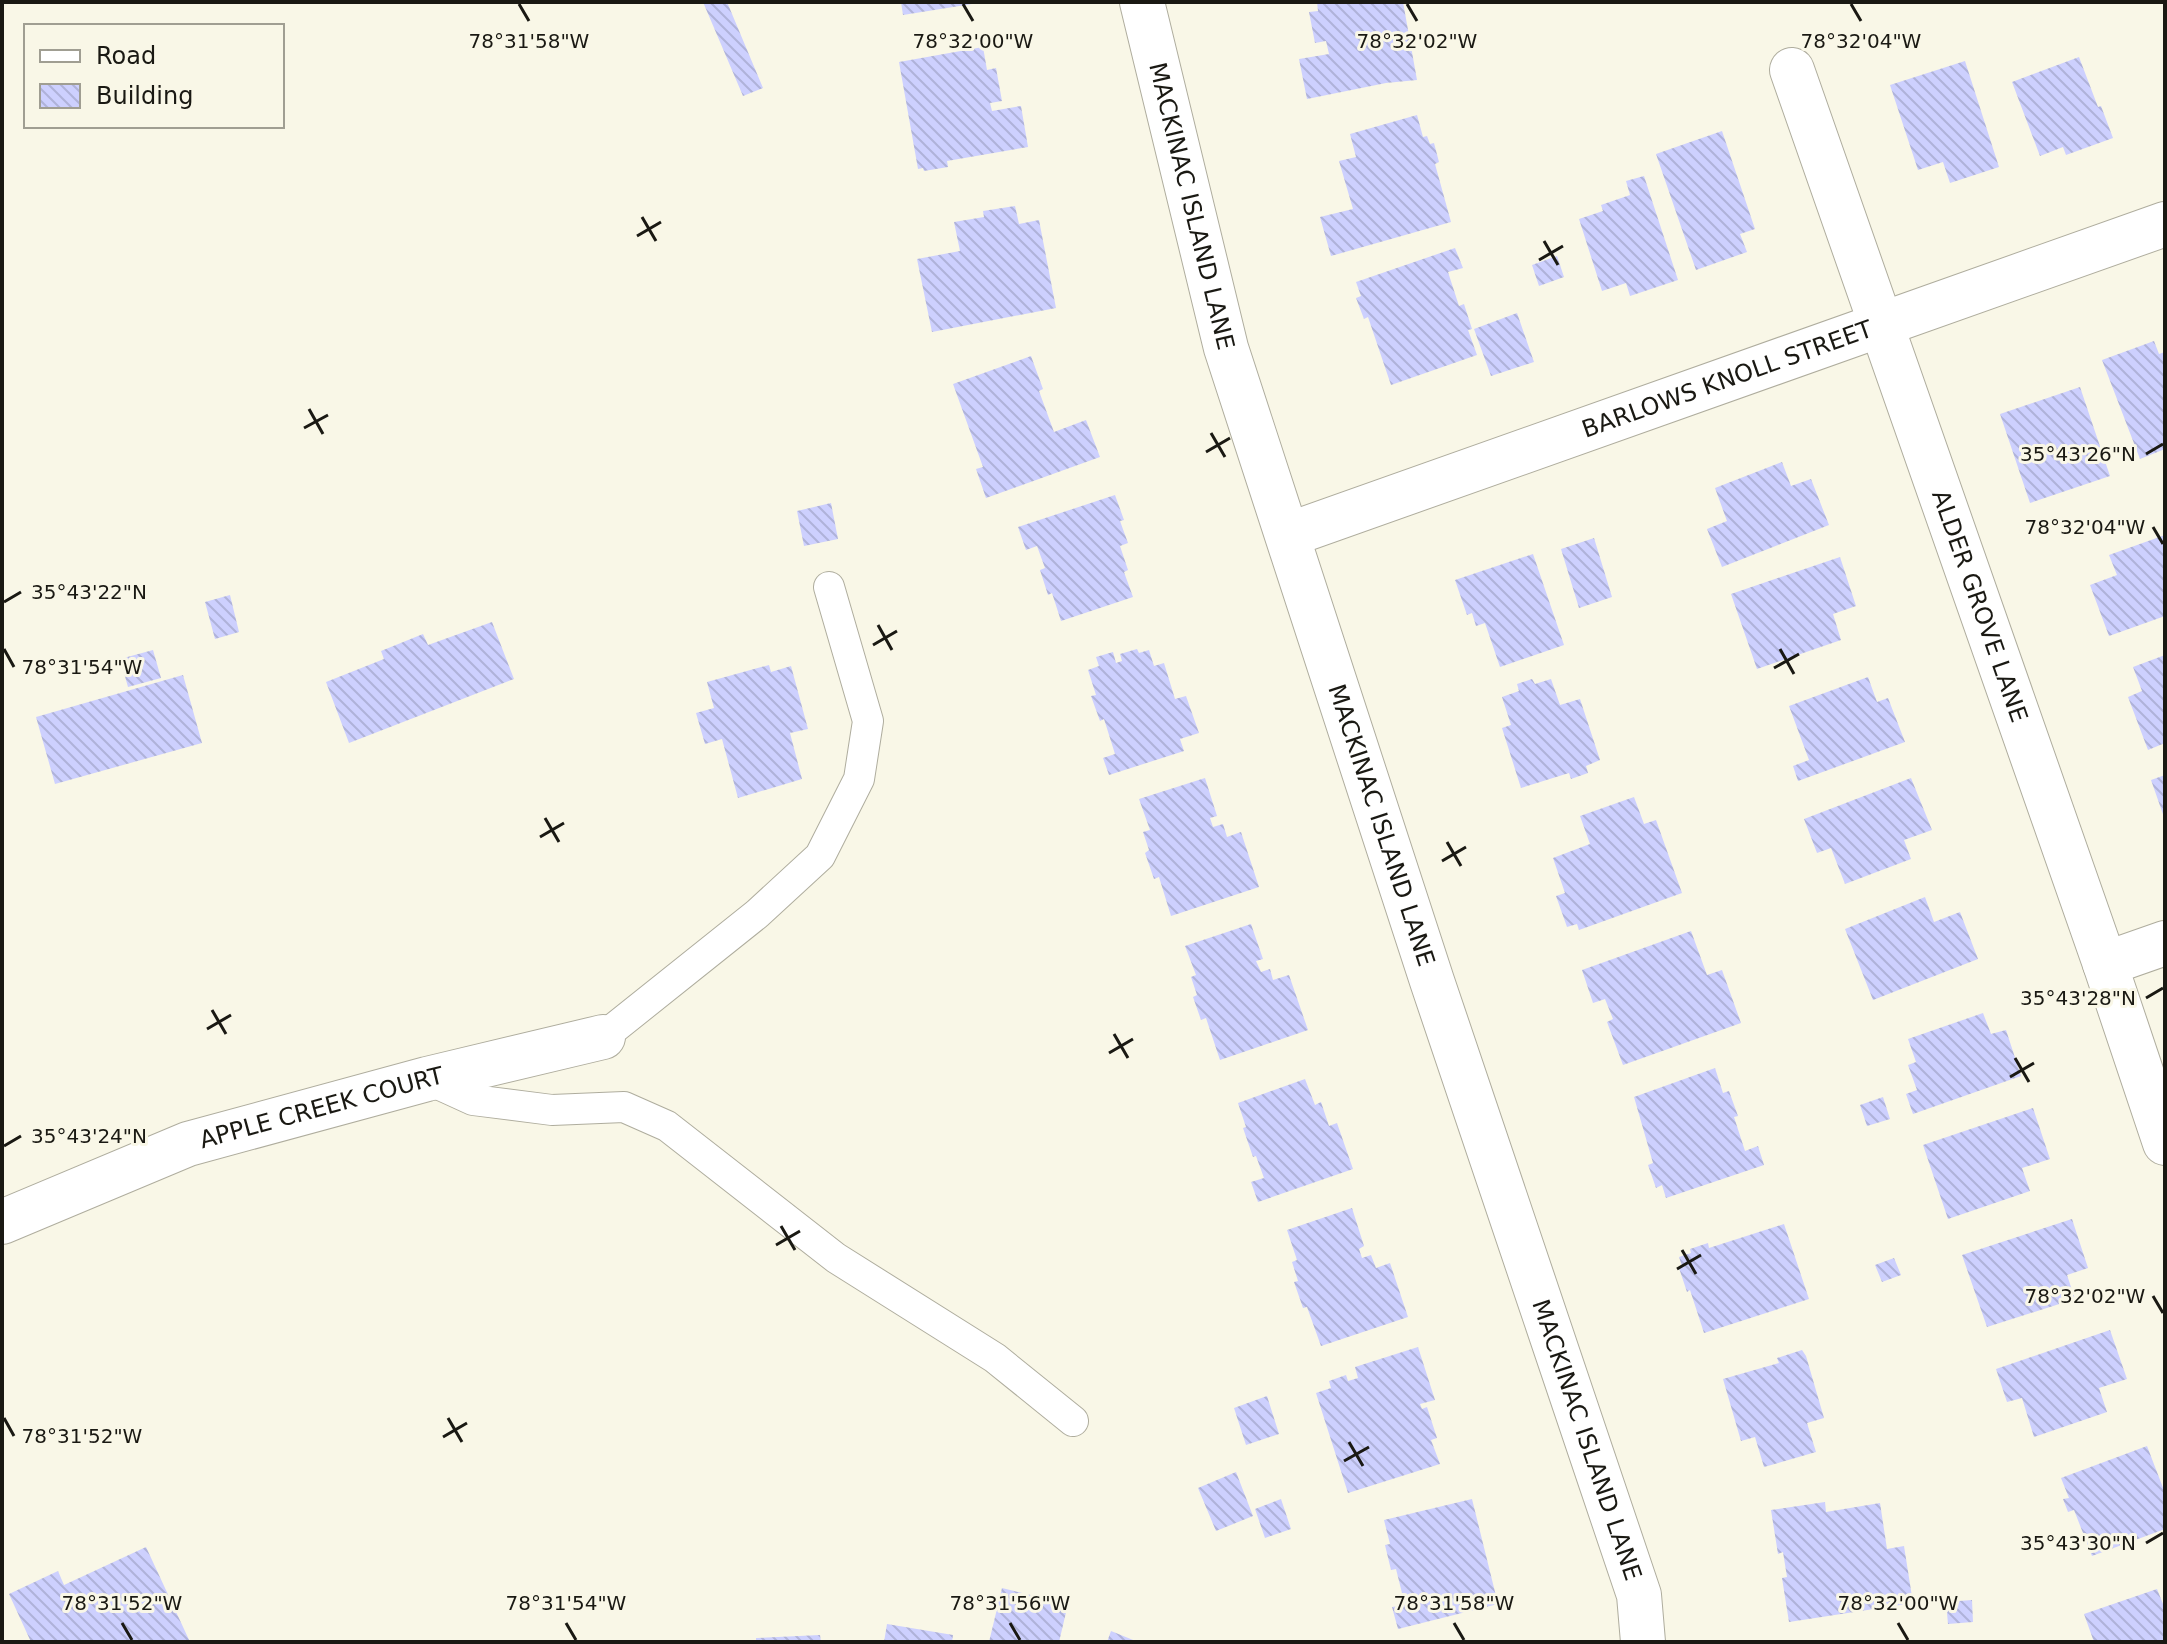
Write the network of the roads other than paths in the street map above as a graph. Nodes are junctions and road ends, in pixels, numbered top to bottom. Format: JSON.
{"nodes":[{"id":1,"x":1142,"y":2,"type":"edge"},
{"id":2,"x":1792,"y":70,"type":"dead end"},
{"id":3,"x":2165,"y":224,"type":"edge"},
{"id":4,"x":1880,"y":325,"type":"junction"},
{"id":5,"x":1288,"y":535,"type":"junction"},
{"id":6,"x":829,"y":587,"type":"dead end"},
{"id":7,"x":2165,"y":943,"type":"edge"},
{"id":8,"x":2105,"y":964,"type":"junction"},
{"id":9,"x":603,"y":1037,"type":"joint"},
{"id":10,"x":427,"y":1079,"type":"junction"},
{"id":11,"x":2165,"y":1143,"type":"edge"},
{"id":12,"x":2,"y":1222,"type":"edge"},
{"id":13,"x":1073,"y":1421,"type":"dead end"},
{"id":14,"x":1643,"y":1642,"type":"edge"}],
"edges":[{"from":1,"to":5,"type":"street","name":"MACKINAC ISLAND LANE"},
{"from":2,"to":4,"type":"street","name":"ALDER GROVE LANE"},
{"from":3,"to":4,"type":"street","name":"BARLOWS KNOLL STREET"},
{"from":4,"to":5,"type":"street","name":"BARLOWS KNOLL STREET"},
{"from":4,"to":8,"type":"street","name":"ALDER GROVE LANE"},
{"from":5,"to":14,"type":"street","name":"MACKINAC ISLAND LANE"},
{"from":6,"to":9,"type":"lane"},
{"from":7,"to":8,"type":"street"},
{"from":8,"to":11,"type":"street","name":"ALDER GROVE LANE"},
{"from":9,"to":10,"type":"street","name":"APPLE CREEK COURT"},
{"from":10,"to":12,"type":"street","name":"APPLE CREEK COURT"},
{"from":10,"to":13,"type":"lane"}]}
